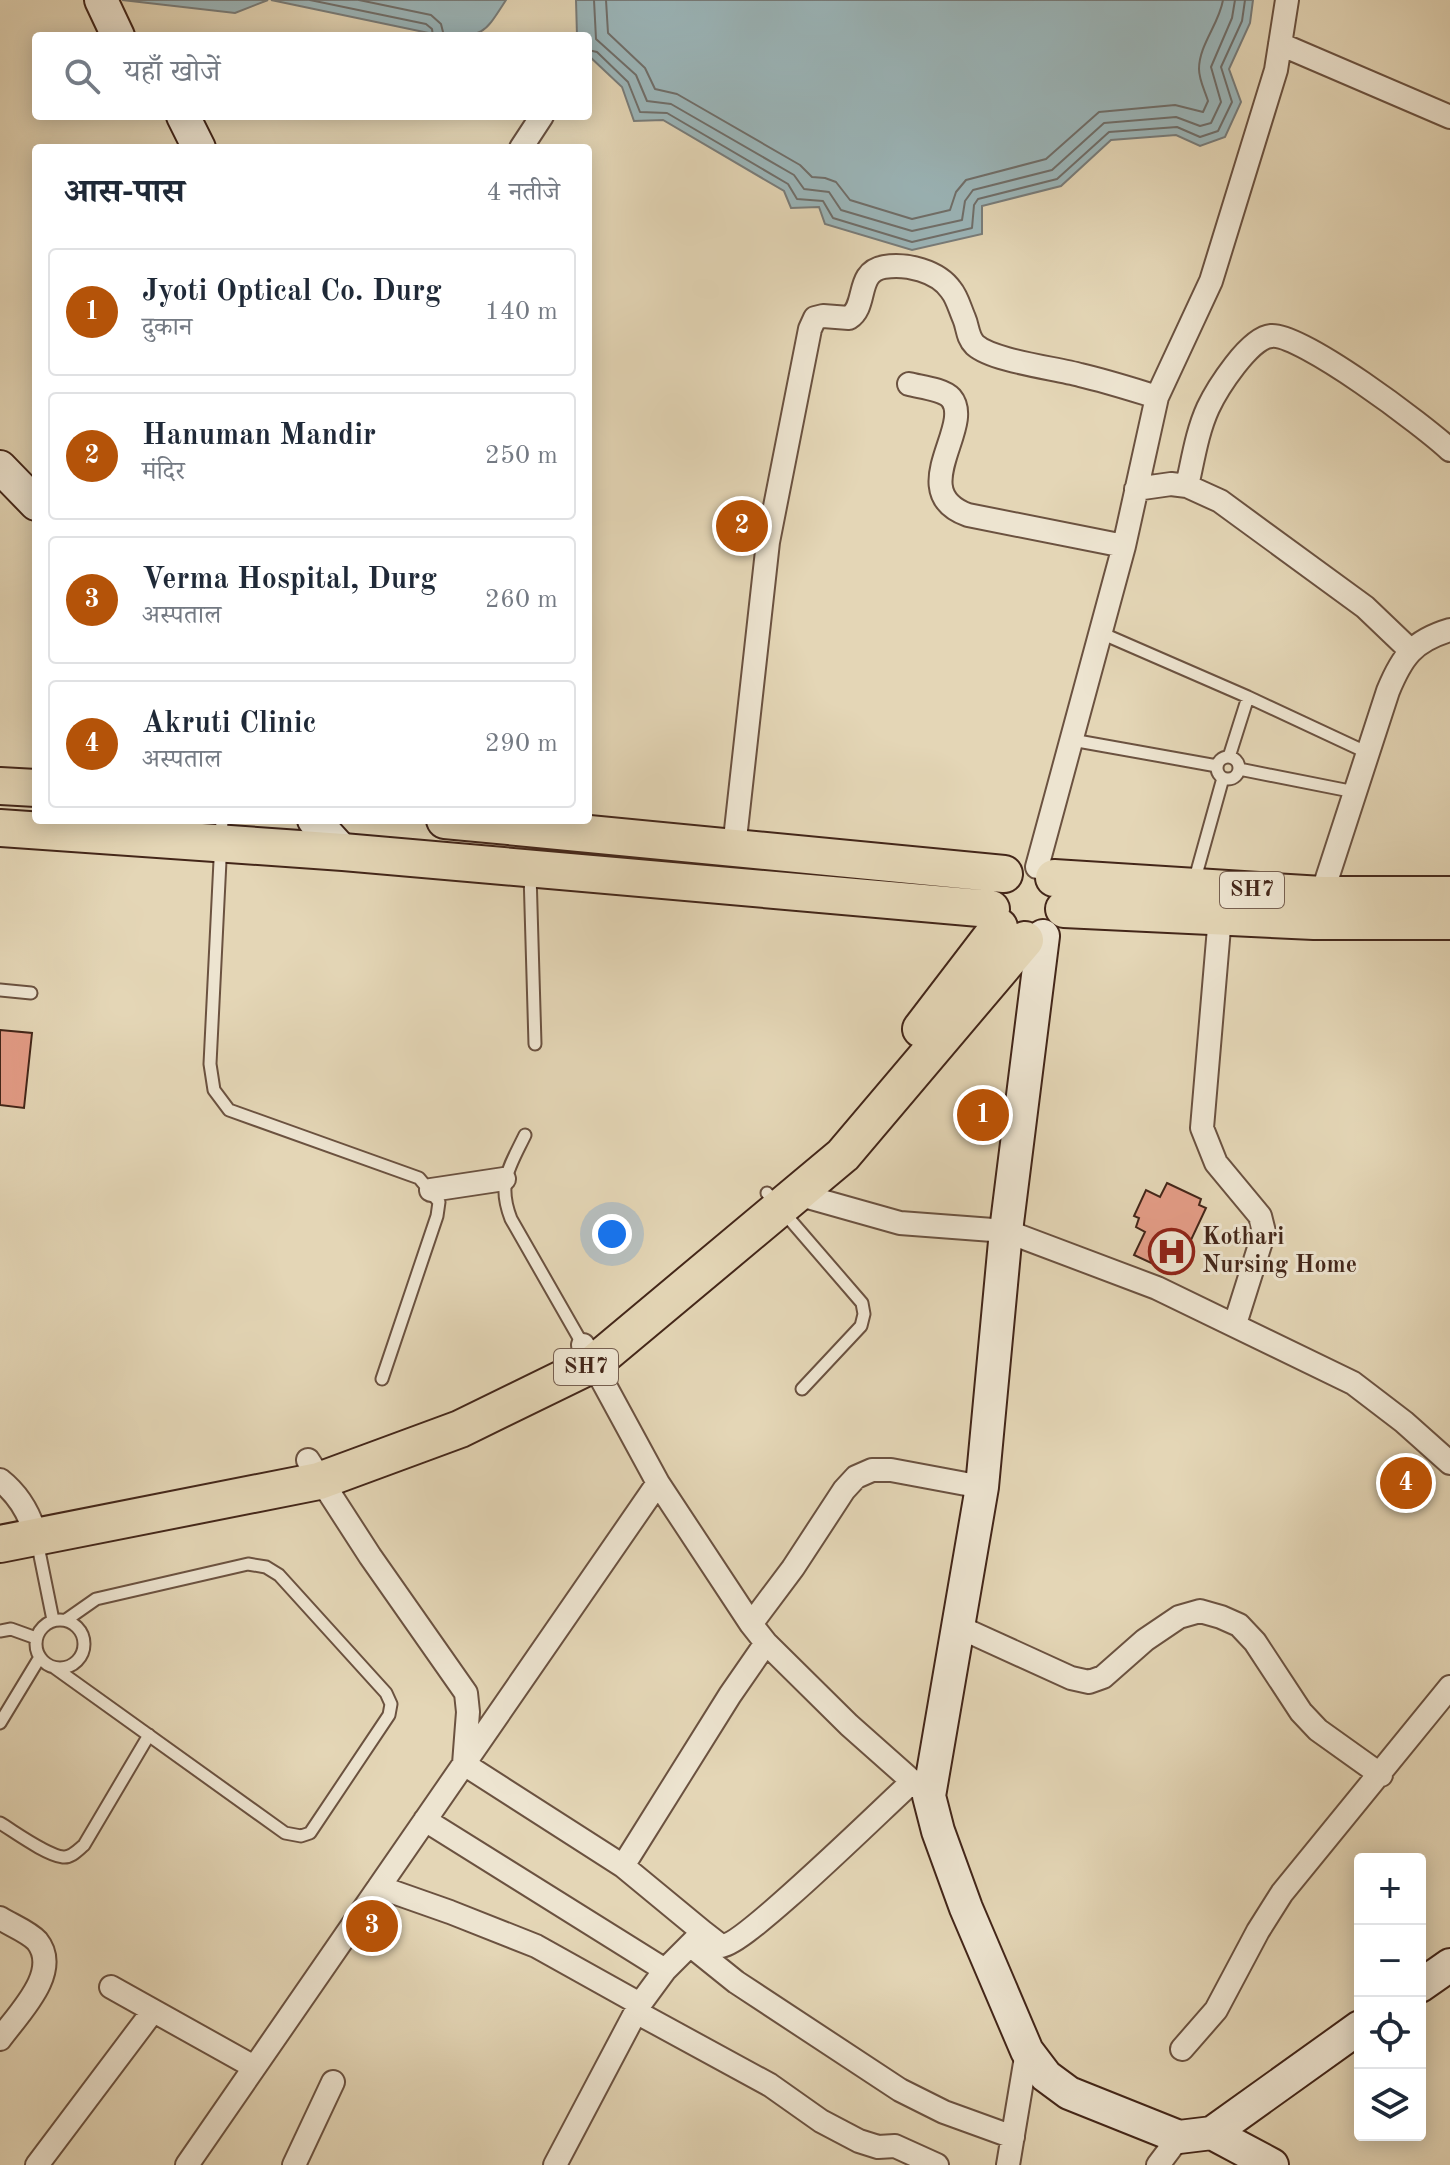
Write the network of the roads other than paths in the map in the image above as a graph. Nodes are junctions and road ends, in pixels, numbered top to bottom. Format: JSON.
{"nodes":[{"id":1,"x":101,"y":0,"type":"edge"},
{"id":2,"x":1287,"y":0,"type":"edge"},
{"id":3,"x":116,"y":32,"type":"edge"},
{"id":4,"x":1280,"y":44,"type":"junction"},
{"id":5,"x":1450,"y":117,"type":"edge"},
{"id":6,"x":185,"y":120,"type":"edge"},
{"id":7,"x":539,"y":120,"type":"edge"},
{"id":8,"x":197,"y":144,"type":"edge"},
{"id":9,"x":524,"y":144,"type":"edge"},
{"id":10,"x":909,"y":384,"type":"dead end"},
{"id":11,"x":1157,"y":397,"type":"junction"},
{"id":12,"x":1450,"y":450,"type":"edge"},
{"id":13,"x":0,"y":467,"type":"edge"},
{"id":14,"x":1187,"y":486,"type":"junction"},
{"id":15,"x":1136,"y":489,"type":"junction"},
{"id":16,"x":32,"y":500,"type":"edge"},
{"id":17,"x":1124,"y":546,"type":"junction"},
{"id":18,"x":1450,"y":630,"type":"edge"},
{"id":19,"x":1101,"y":633,"type":"junction"},
{"id":20,"x":1410,"y":650,"type":"junction"},
{"id":21,"x":1248,"y":697,"type":"junction"},
{"id":22,"x":1072,"y":740,"type":"junction"},
{"id":23,"x":1368,"y":753,"type":"junction"},
{"id":24,"x":1229,"y":757,"type":"junction"},
{"id":25,"x":1217,"y":766,"type":"junction"},
{"id":26,"x":1239,"y":769,"type":"junction"},
{"id":27,"x":1223,"y":778,"type":"junction"},
{"id":28,"x":0,"y":786,"type":"edge"},
{"id":29,"x":32,"y":788,"type":"edge"},
{"id":30,"x":1355,"y":792,"type":"junction"},
{"id":31,"x":318,"y":824,"type":"edge"},
{"id":32,"x":534,"y":824,"type":"edge"},
{"id":33,"x":0,"y":828,"type":"edge"},
{"id":34,"x":221,"y":832,"type":"edge"},
{"id":35,"x":734,"y":848,"type":"junction"},
{"id":36,"x":343,"y":852,"type":"junction"},
{"id":37,"x":530,"y":869,"type":"junction"},
{"id":38,"x":1193,"y":886,"type":"junction"},
{"id":39,"x":1450,"y":895,"type":"edge"},
{"id":40,"x":1027,"y":905,"type":"junction"},
{"id":41,"x":1318,"y":908,"type":"junction"},
{"id":42,"x":1220,"y":916,"type":"junction"},
{"id":43,"x":1450,"y":921,"type":"edge"},
{"id":44,"x":0,"y":990,"type":"edge"},
{"id":45,"x":31,"y":993,"type":"dead end"},
{"id":46,"x":535,"y":1044,"type":"dead end"},
{"id":47,"x":525,"y":1135,"type":"dead end"},
{"id":48,"x":504,"y":1179,"type":"junction"},
{"id":49,"x":431,"y":1190,"type":"junction"},
{"id":50,"x":781,"y":1198,"type":"junction"},
{"id":51,"x":1006,"y":1231,"type":"junction"},
{"id":52,"x":1235,"y":1324,"type":"junction"},
{"id":53,"x":588,"y":1354,"type":"junction"},
{"id":54,"x":382,"y":1379,"type":"dead end"},
{"id":55,"x":802,"y":1389,"type":"dead end"},
{"id":56,"x":1450,"y":1463,"type":"edge"},
{"id":57,"x":314,"y":1471,"type":"junction"},
{"id":58,"x":0,"y":1480,"type":"edge"},
{"id":59,"x":658,"y":1483,"type":"junction"},
{"id":60,"x":982,"y":1487,"type":"junction"},
{"id":61,"x":22,"y":1527,"type":"edge"},
{"id":62,"x":0,"y":1544,"type":"edge"},
{"id":63,"x":59,"y":1620,"type":"junction"},
{"id":64,"x":751,"y":1624,"type":"junction"},
{"id":65,"x":959,"y":1627,"type":"junction"},
{"id":66,"x":0,"y":1631,"type":"edge"},
{"id":67,"x":36,"y":1638,"type":"junction"},
{"id":68,"x":766,"y":1643,"type":"junction"},
{"id":69,"x":40,"y":1657,"type":"junction"},
{"id":70,"x":55,"y":1668,"type":"junction"},
{"id":71,"x":1450,"y":1687,"type":"edge"},
{"id":72,"x":0,"y":1723,"type":"edge"},
{"id":73,"x":149,"y":1735,"type":"junction"},
{"id":74,"x":464,"y":1764,"type":"junction"},
{"id":75,"x":1381,"y":1775,"type":"junction"},
{"id":76,"x":920,"y":1789,"type":"junction"},
{"id":77,"x":425,"y":1820,"type":"junction"},
{"id":78,"x":0,"y":1823,"type":"edge"},
{"id":79,"x":623,"y":1866,"type":"junction"},
{"id":80,"x":379,"y":1887,"type":"junction"},
{"id":81,"x":0,"y":1918,"type":"edge"},
{"id":82,"x":696,"y":1939,"type":"junction"},
{"id":83,"x":1450,"y":1965,"type":"edge"},
{"id":84,"x":665,"y":1970,"type":"junction"},
{"id":85,"x":1426,"y":1982,"type":"edge"},
{"id":86,"x":111,"y":1987,"type":"dead end"},
{"id":87,"x":638,"y":2008,"type":"junction"},
{"id":88,"x":153,"y":2011,"type":"junction"},
{"id":89,"x":1354,"y":2031,"type":"edge"},
{"id":90,"x":0,"y":2039,"type":"edge"},
{"id":91,"x":1182,"y":2049,"type":"dead end"},
{"id":92,"x":1027,"y":2051,"type":"junction"},
{"id":93,"x":254,"y":2067,"type":"junction"},
{"id":94,"x":333,"y":2082,"type":"dead end"},
{"id":95,"x":1212,"y":2133,"type":"junction"},
{"id":96,"x":1013,"y":2137,"type":"junction"},
{"id":97,"x":1179,"y":2137,"type":"junction"},
{"id":98,"x":37,"y":2165,"type":"edge"},
{"id":99,"x":187,"y":2165,"type":"edge"},
{"id":100,"x":294,"y":2165,"type":"edge"},
{"id":101,"x":555,"y":2165,"type":"edge"},
{"id":102,"x":937,"y":2165,"type":"edge"},
{"id":103,"x":1008,"y":2165,"type":"edge"},
{"id":104,"x":1158,"y":2165,"type":"edge"},
{"id":105,"x":1272,"y":2165,"type":"edge"}],
"edges":[{"from":1,"to":3,"type":"street"},
{"from":2,"to":4,"type":"street"},
{"from":4,"to":5,"type":"street"},
{"from":4,"to":11,"type":"street"},
{"from":6,"to":8,"type":"street"},
{"from":7,"to":9,"type":"street"},
{"from":10,"to":17,"type":"street"},
{"from":11,"to":15,"type":"street"},
{"from":11,"to":35,"type":"street"},
{"from":12,"to":14,"type":"street"},
{"from":13,"to":16,"type":"street"},
{"from":14,"to":15,"type":"street"},
{"from":14,"to":20,"type":"street"},
{"from":15,"to":17,"type":"street"},
{"from":17,"to":19,"type":"street"},
{"from":18,"to":20,"type":"street"},
{"from":19,"to":21,"type":"lane"},
{"from":19,"to":22,"type":"street"},
{"from":20,"to":23,"type":"street"},
{"from":21,"to":23,"type":"lane"},
{"from":21,"to":24,"type":"lane"},
{"from":22,"to":25,"type":"lane"},
{"from":22,"to":40,"type":"street"},
{"from":23,"to":30,"type":"street"},
{"from":24,"to":25,"type":"lane"},
{"from":24,"to":26,"type":"lane"},
{"from":25,"to":27,"type":"lane"},
{"from":26,"to":27,"type":"lane"},
{"from":26,"to":30,"type":"lane"},
{"from":27,"to":38,"type":"lane"},
{"from":28,"to":29,"type":"main road"},
{"from":30,"to":41,"type":"street"},
{"from":31,"to":36,"type":"street"},
{"from":32,"to":35,"type":"main road"},
{"from":33,"to":34,"type":"main road"},
{"from":34,"to":36,"type":"main road"},
{"from":34,"to":49,"type":"lane"},
{"from":35,"to":40,"type":"main road"},
{"from":36,"to":37,"type":"main road"},
{"from":37,"to":40,"type":"main road"},
{"from":37,"to":46,"type":"lane"},
{"from":38,"to":40,"type":"main road","number":"SH7"},
{"from":38,"to":41,"type":"main road","number":"SH7"},
{"from":39,"to":41,"type":"main road","number":"SH7"},
{"from":40,"to":42,"type":"main road","number":"SH7"},
{"from":40,"to":50,"type":"main road","number":"SH7"},
{"from":40,"to":51,"type":"street"},
{"from":41,"to":42,"type":"main road","number":"SH7"},
{"from":41,"to":43,"type":"main road","number":"SH7"},
{"from":42,"to":52,"type":"street"},
{"from":44,"to":45,"type":"lane"},
{"from":47,"to":48,"type":"lane"},
{"from":48,"to":49,"type":"street"},
{"from":48,"to":53,"type":"lane"},
{"from":49,"to":54,"type":"lane"},
{"from":50,"to":51,"type":"street"},
{"from":50,"to":53,"type":"main road","number":"SH7"},
{"from":50,"to":55,"type":"lane"},
{"from":51,"to":52,"type":"street"},
{"from":51,"to":60,"type":"street"},
{"from":52,"to":56,"type":"street"},
{"from":53,"to":57,"type":"main road","number":"SH7"},
{"from":53,"to":59,"type":"street"},
{"from":57,"to":61,"type":"main road","number":"SH7"},
{"from":57,"to":74,"type":"street"},
{"from":58,"to":61,"type":"street"},
{"from":59,"to":64,"type":"street"},
{"from":59,"to":74,"type":"street"},
{"from":60,"to":64,"type":"street"},
{"from":60,"to":65,"type":"street"},
{"from":61,"to":62,"type":"main road","number":"SH7"},
{"from":61,"to":63,"type":"lane"},
{"from":63,"to":67,"type":"lane"},
{"from":63,"to":70,"type":"lane"},
{"from":63,"to":73,"type":"lane"},
{"from":64,"to":68,"type":"street"},
{"from":65,"to":75,"type":"street"},
{"from":65,"to":76,"type":"street"},
{"from":66,"to":67,"type":"lane"},
{"from":67,"to":69,"type":"lane"},
{"from":68,"to":76,"type":"street"},
{"from":68,"to":79,"type":"street"},
{"from":69,"to":70,"type":"lane"},
{"from":69,"to":72,"type":"lane"},
{"from":70,"to":73,"type":"lane"},
{"from":71,"to":75,"type":"street"},
{"from":73,"to":78,"type":"lane"},
{"from":74,"to":77,"type":"street"},
{"from":74,"to":79,"type":"street"},
{"from":75,"to":91,"type":"street"},
{"from":76,"to":82,"type":"street"},
{"from":76,"to":92,"type":"street"},
{"from":77,"to":80,"type":"street"},
{"from":77,"to":84,"type":"street"},
{"from":79,"to":82,"type":"street"},
{"from":80,"to":87,"type":"street"},
{"from":80,"to":93,"type":"street"},
{"from":81,"to":90,"type":"street"},
{"from":82,"to":84,"type":"street"},
{"from":82,"to":96,"type":"street"},
{"from":83,"to":85,"type":"street"},
{"from":84,"to":87,"type":"street"},
{"from":86,"to":88,"type":"street"},
{"from":87,"to":101,"type":"street"},
{"from":87,"to":102,"type":"street"},
{"from":88,"to":93,"type":"street"},
{"from":88,"to":98,"type":"street"},
{"from":89,"to":95,"type":"street"},
{"from":92,"to":96,"type":"street"},
{"from":92,"to":97,"type":"street"},
{"from":93,"to":99,"type":"street"},
{"from":94,"to":100,"type":"street"},
{"from":95,"to":97,"type":"street"},
{"from":95,"to":105,"type":"street"},
{"from":96,"to":103,"type":"street"},
{"from":97,"to":104,"type":"street"}]}
